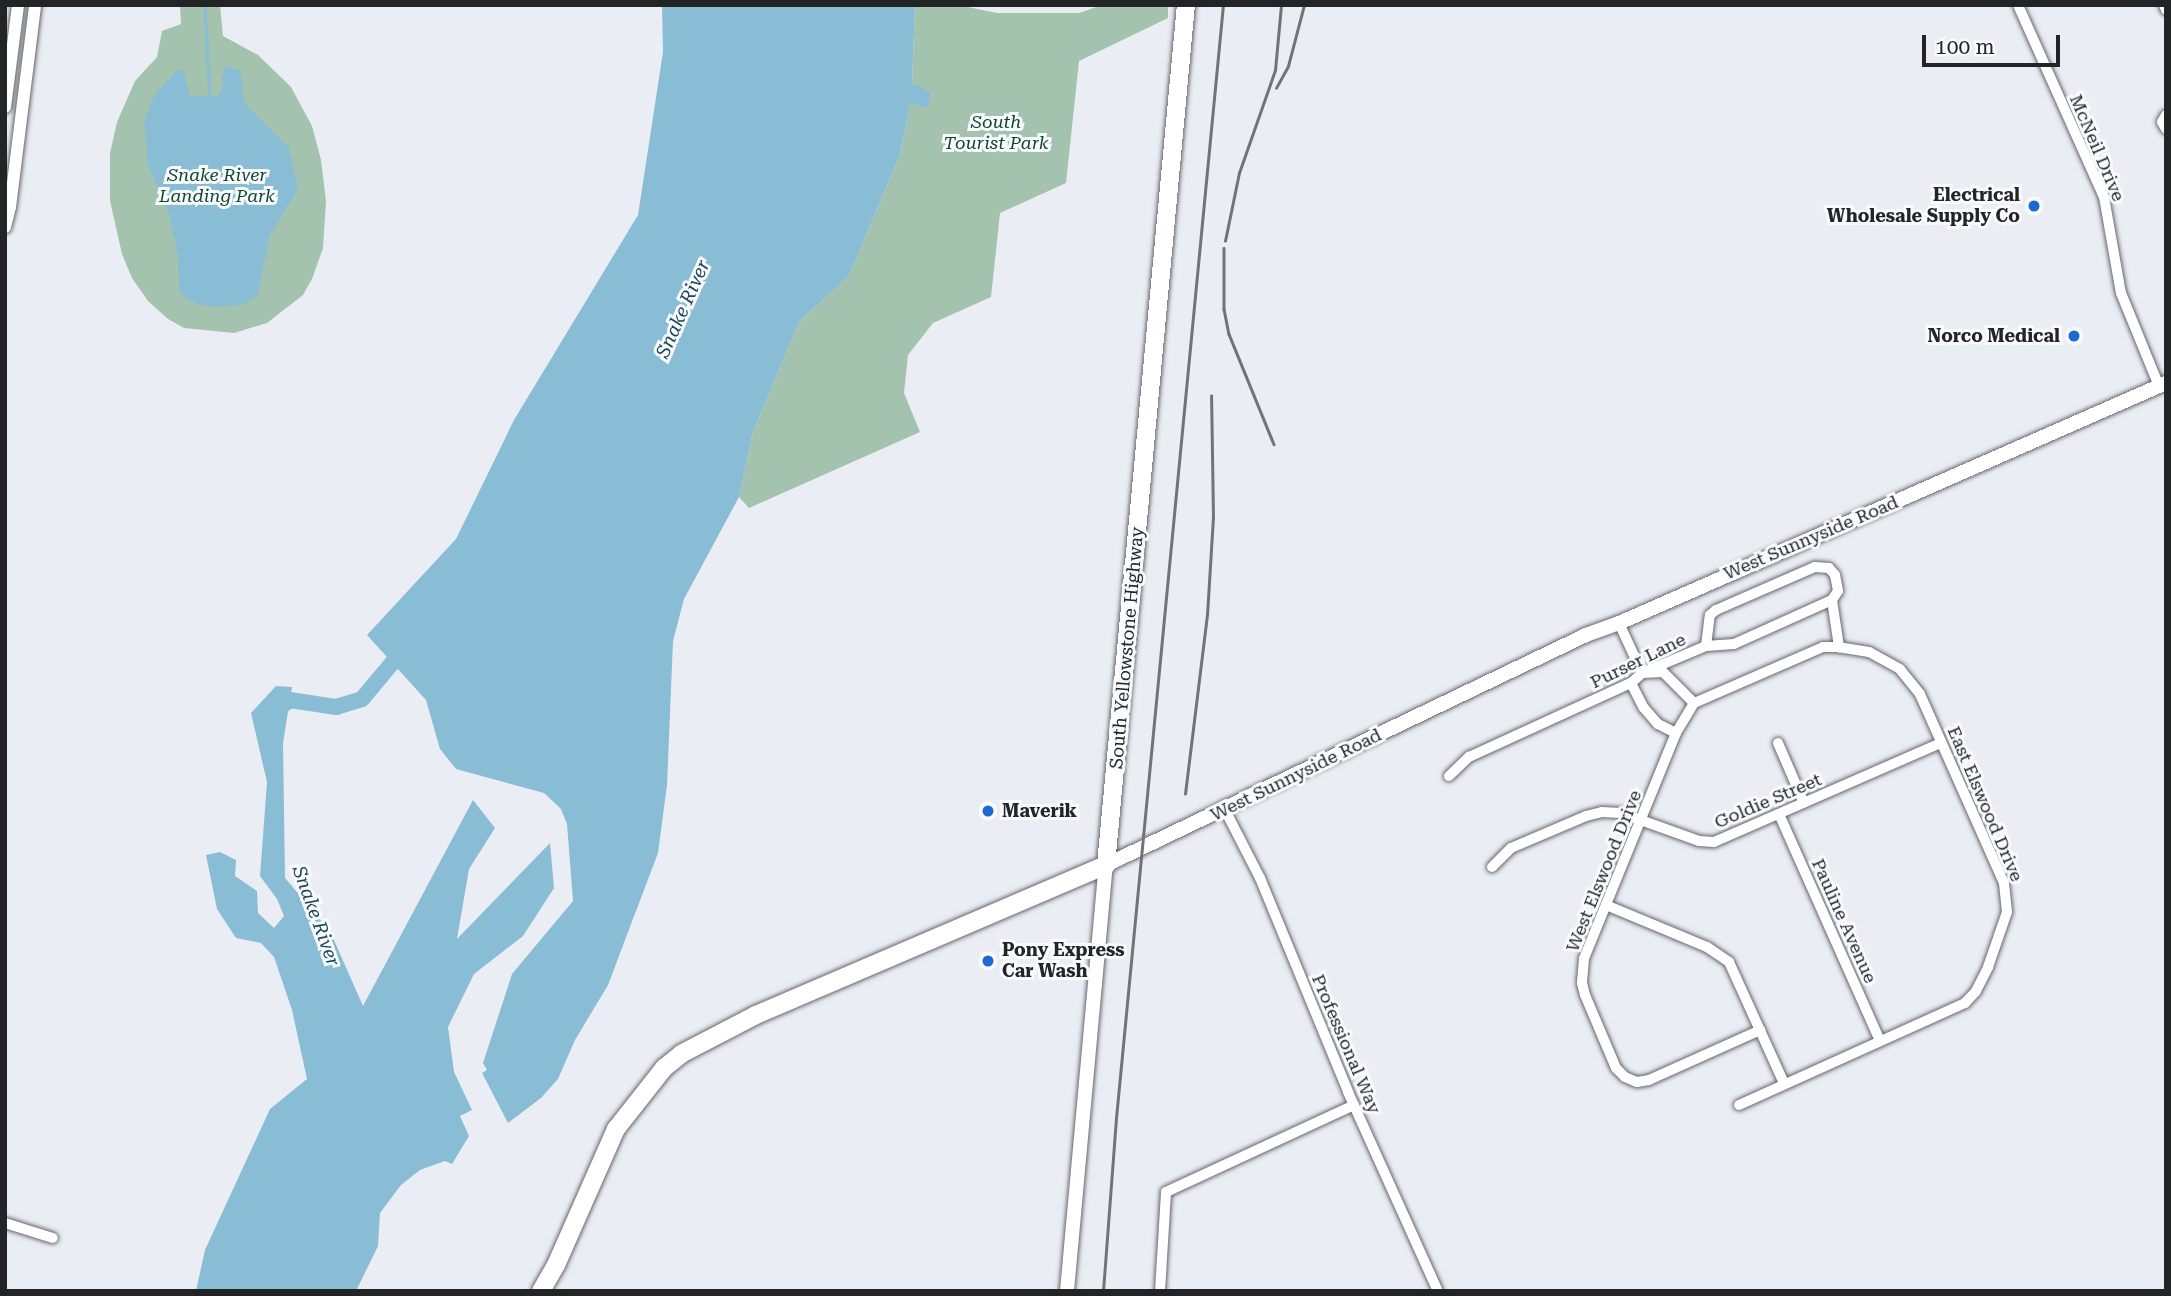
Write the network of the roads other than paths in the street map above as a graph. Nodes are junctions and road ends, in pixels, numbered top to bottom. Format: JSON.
{"nodes":[{"id":1,"x":18,"y":5,"type":"edge"},
{"id":2,"x":35,"y":5,"type":"edge"},
{"id":3,"x":1186,"y":5,"type":"edge"},
{"id":4,"x":2018,"y":5,"type":"edge"},
{"id":5,"x":5,"y":107,"type":"edge"},
{"id":6,"x":2166,"y":115,"type":"edge"},
{"id":7,"x":2166,"y":129,"type":"edge"},
{"id":8,"x":5,"y":227,"type":"edge"},
{"id":9,"x":2162,"y":385,"type":"edge"},
{"id":10,"x":1832,"y":600,"type":"junction"},
{"id":11,"x":1619,"y":623,"type":"junction"},
{"id":12,"x":1706,"y":646,"type":"junction"},
{"id":13,"x":1839,"y":646,"type":"junction"},
{"id":14,"x":1642,"y":673,"type":"junction"},
{"id":15,"x":1631,"y":683,"type":"junction"},
{"id":16,"x":1694,"y":703,"type":"junction"},
{"id":17,"x":1676,"y":733,"type":"junction"},
{"id":18,"x":1778,"y":743,"type":"dead end"},
{"id":19,"x":1941,"y":743,"type":"junction"},
{"id":20,"x":1449,"y":776,"type":"dead end"},
{"id":21,"x":1804,"y":803,"type":"junction"},
{"id":22,"x":1225,"y":810,"type":"junction"},
{"id":23,"x":1779,"y":814,"type":"junction"},
{"id":24,"x":1642,"y":821,"type":"junction"},
{"id":25,"x":1106,"y":865,"type":"junction"},
{"id":26,"x":1492,"y":867,"type":"dead end"},
{"id":27,"x":1606,"y":905,"type":"junction"},
{"id":28,"x":1760,"y":1030,"type":"junction"},
{"id":29,"x":1880,"y":1041,"type":"junction"},
{"id":30,"x":1784,"y":1083,"type":"junction"},
{"id":31,"x":1354,"y":1105,"type":"junction"},
{"id":32,"x":1739,"y":1105,"type":"dead end"},
{"id":33,"x":5,"y":1223,"type":"edge"},
{"id":34,"x":53,"y":1238,"type":"dead end"},
{"id":35,"x":541,"y":1291,"type":"edge"},
{"id":36,"x":1067,"y":1291,"type":"edge"},
{"id":37,"x":1160,"y":1291,"type":"edge"},
{"id":38,"x":1438,"y":1291,"type":"edge"}],
"edges":[{"from":1,"to":5,"type":"street"},
{"from":2,"to":8,"type":"street"},
{"from":3,"to":25,"type":"highway","name":"South Yellowstone Highway"},
{"from":4,"to":9,"type":"street","name":"McNeil Drive"},
{"from":6,"to":7,"type":"street"},
{"from":9,"to":11,"type":"main road","name":"West Sunnyside Road"},
{"from":10,"to":12,"type":"street"},
{"from":10,"to":12,"type":"street","name":"Purser Lane"},
{"from":10,"to":13,"type":"street"},
{"from":11,"to":14,"type":"street"},
{"from":11,"to":22,"type":"main road","name":"West Sunnyside Road"},
{"from":12,"to":14,"type":"street","name":"Purser Lane"},
{"from":13,"to":16,"type":"street","name":"East Elswood Drive"},
{"from":13,"to":19,"type":"street","name":"East Elswood Drive"},
{"from":14,"to":15,"type":"street","name":"Purser Lane"},
{"from":14,"to":16,"type":"street"},
{"from":15,"to":17,"type":"street"},
{"from":15,"to":20,"type":"street","name":"Purser Lane"},
{"from":16,"to":17,"type":"street"},
{"from":17,"to":24,"type":"street","name":"West Elswood Drive"},
{"from":18,"to":21,"type":"street"},
{"from":19,"to":21,"type":"street","name":"Goldie Street"},
{"from":19,"to":29,"type":"street","name":"East Elswood Drive"},
{"from":21,"to":23,"type":"street","name":"Goldie Street"},
{"from":22,"to":25,"type":"main road","name":"West Sunnyside Road"},
{"from":22,"to":31,"type":"street","name":"Professional Way"},
{"from":23,"to":24,"type":"street","name":"Goldie Street"},
{"from":23,"to":29,"type":"street","name":"Pauline Avenue"},
{"from":24,"to":26,"type":"street","name":"Goldie Street"},
{"from":24,"to":27,"type":"street","name":"West Elswood Drive"},
{"from":25,"to":35,"type":"highway","name":"West Sunnyside Road"},
{"from":25,"to":36,"type":"main road","name":"South Yellowstone Highway"},
{"from":27,"to":28,"type":"street"},
{"from":27,"to":28,"type":"street","name":"West Elswood Drive"},
{"from":28,"to":30,"type":"street"},
{"from":29,"to":30,"type":"street","name":"East Elswood Drive"},
{"from":30,"to":32,"type":"street","name":"East Elswood Drive"},
{"from":31,"to":37,"type":"street"},
{"from":31,"to":38,"type":"street","name":"Professional Way"},
{"from":33,"to":34,"type":"street"}]}
